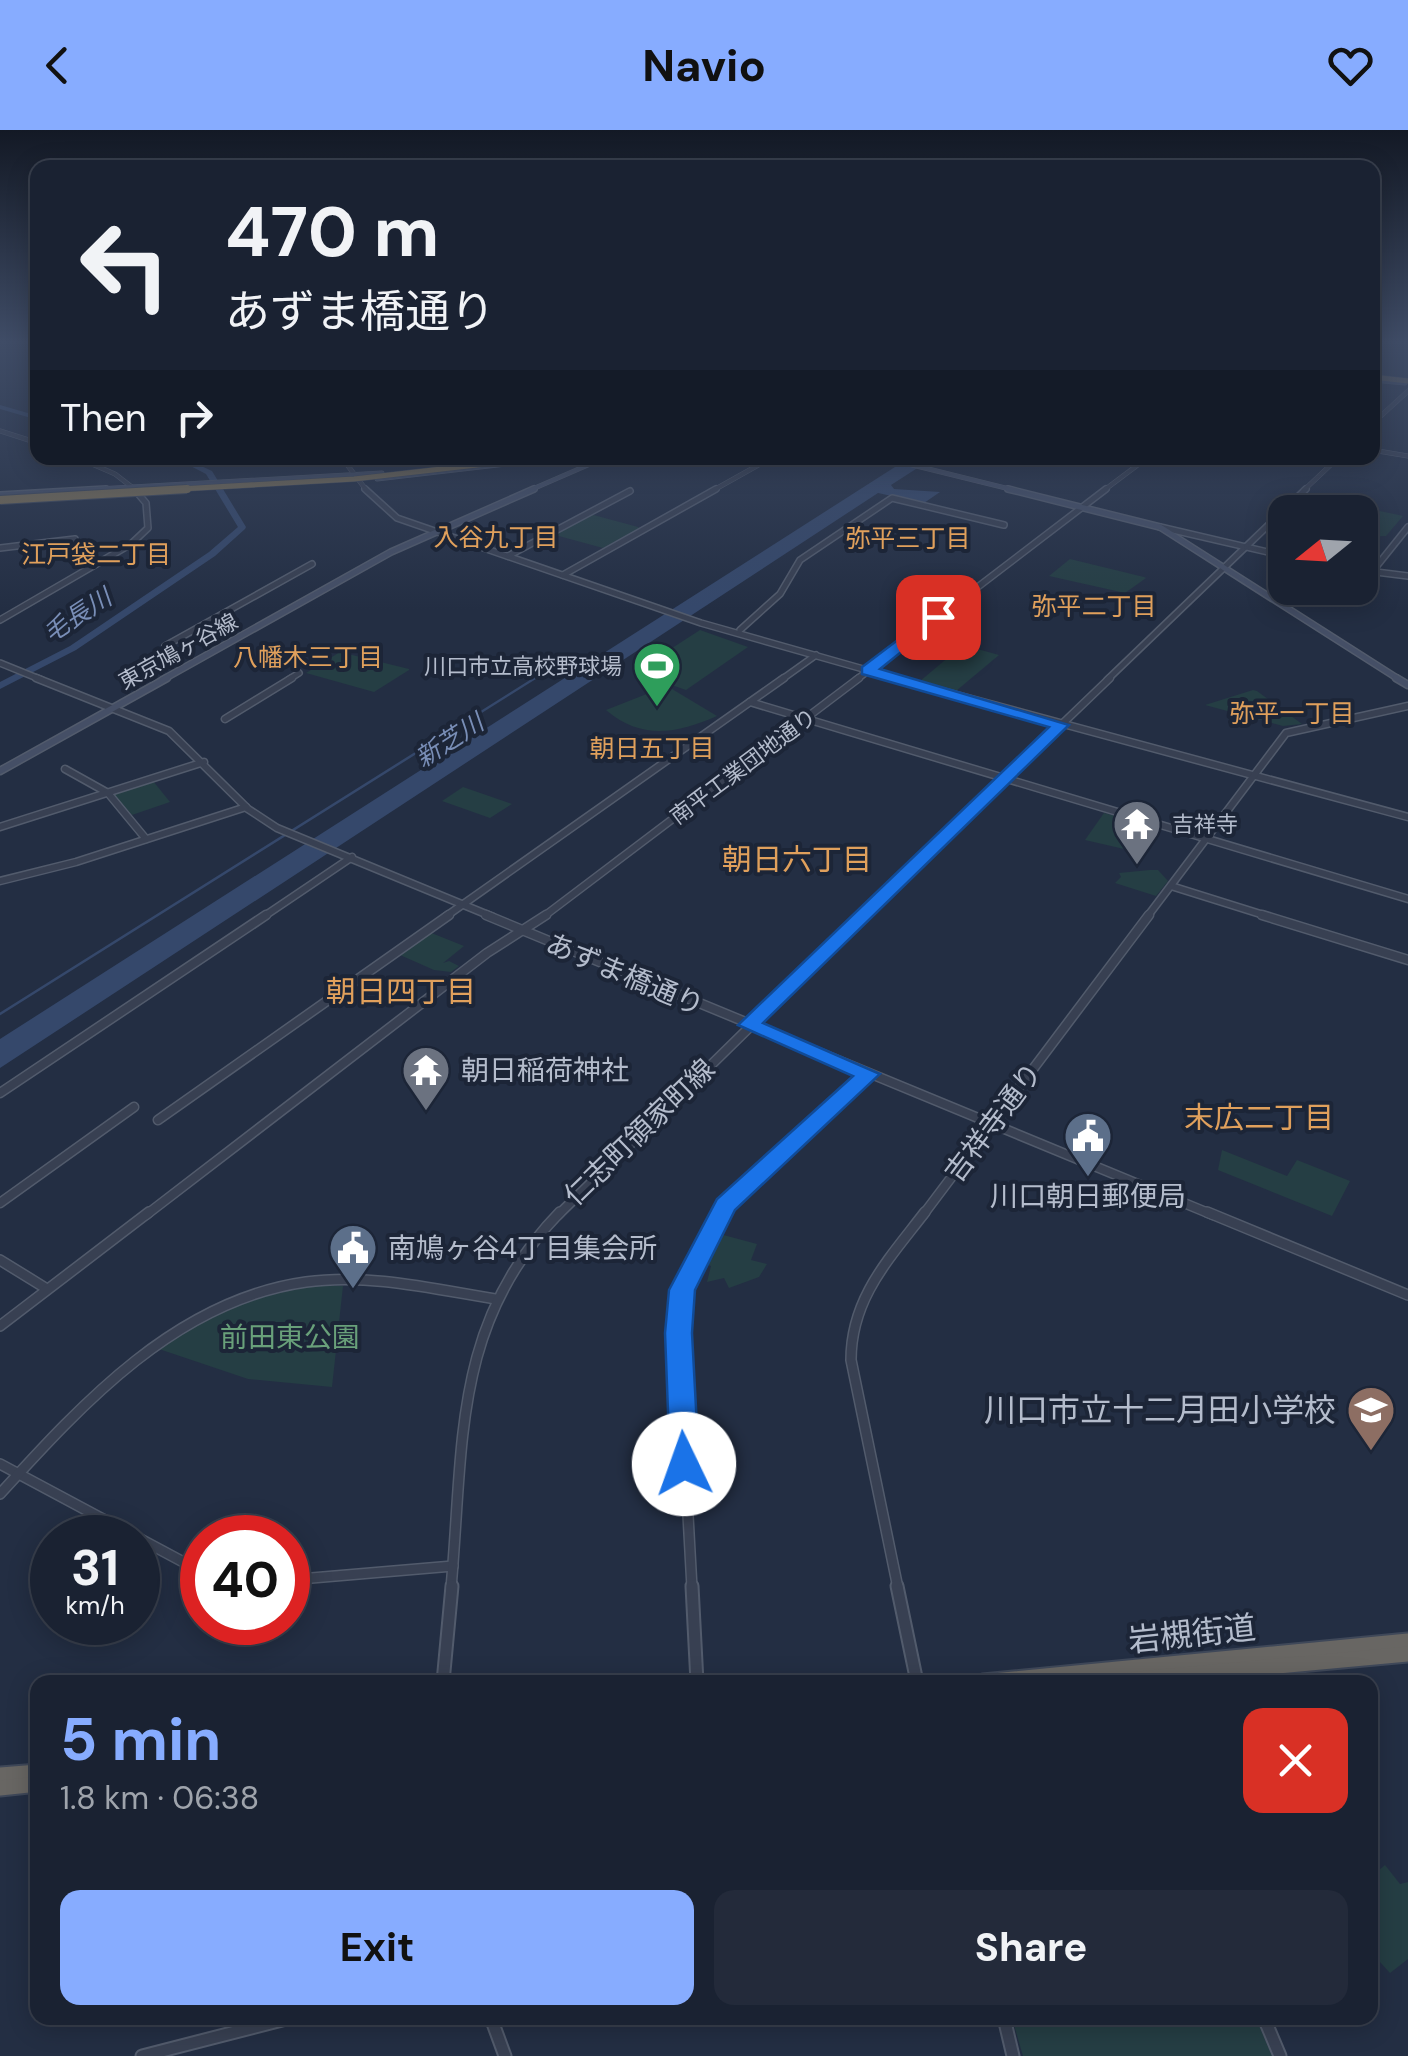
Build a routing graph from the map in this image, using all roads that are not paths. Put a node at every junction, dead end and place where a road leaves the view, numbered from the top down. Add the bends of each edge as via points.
1 (0, 434) edge
2 (30, 435) edge
3 (16, 436) junction
4 (30, 440) edge
5 (1380, 451) edge
6 (1408, 456) edge
7 (96, 465) edge
8 (347, 465) edge
9 (455, 465) edge
10 (461, 465) edge
11 (475, 465) edge
12 (484, 465) edge
13 (588, 465) edge
14 (759, 465) edge
15 (909, 465) edge
16 (1138, 465) edge
17 (1331, 465) edge
18 (357, 478) junction
19 (134, 491) junction
20 (630, 491) dead end
21 (0, 498) edge
22 (1080, 508) junction
23 (1004, 525) dead end
24 (1160, 527) junction
25 (1408, 527) edge
26 (434, 531) junction
27 (1178, 531) junction
28 (1170, 534) junction
29 (76, 539) dead end
30 (1245, 546) junction
31 (0, 548) edge
32 (1268, 552) edge
33 (508, 556) junction
34 (312, 564) dead end
35 (1378, 564) edge
36 (1224, 567) junction
37 (1378, 573) edge
38 (563, 575) junction
39 (1408, 576) edge
40 (0, 620) edge
41 (740, 630) dead end
42 (165, 646) dead end
43 (816, 655) junction
44 (0, 663) edge
45 (868, 670) junction
46 (299, 673) dead end
47 (1408, 686) edge
48 (750, 702) junction
49 (1408, 706) edge
50 (115, 707) junction
51 (225, 718) dead end
52 (804, 719) junction
53 (1060, 725) junction
54 (204, 762) junction
55 (65, 768) dead end
56 (0, 772) edge
57 (1254, 776) junction
58 (1004, 780) junction
59 (108, 793) junction
60 (246, 807) junction
61 (1408, 817) edge
62 (0, 827) edge
63 (146, 839) junction
64 (1206, 840) junction
65 (348, 856) junction
66 (0, 881) edge
67 (1171, 886) junction
68 (1408, 899) edge
69 (458, 905) junction
70 (521, 931) junction
71 (1408, 960) edge
72 (749, 1025) junction
73 (869, 1074) junction
74 (0, 1093) edge
75 (134, 1107) dead end
76 (158, 1120) dead end
77 (991, 1124) junction
78 (0, 1203) edge
79 (0, 1260) edge
80 (47, 1289) junction
81 (1408, 1295) edge
82 (496, 1299) junction
83 (0, 1326) edge
84 (0, 1464) edge
85 (19, 1473) junction
86 (0, 1494) edge
87 (180, 1560) edge
88 (453, 1566) junction
89 (310, 1578) edge
90 (1408, 1641) edge
91 (1408, 1654) edge
92 (444, 1675) edge
93 (697, 1675) edge
94 (916, 1675) edge
95 (1140, 1675) edge
96 (1149, 1675) edge
97 (30, 1773) edge
98 (0, 1775) edge
99 (30, 1785) edge
100 (0, 1788) edge
101 (263, 2025) edge
102 (494, 2025) edge
103 (1006, 2025) edge
104 (1267, 2025) edge
105 (142, 2056) edge
106 (506, 2056) edge
107 (1013, 2056) edge
108 (1280, 2056) edge

1 - 3 street
2 - 3 street
3 - 4 street
5 - 6 street
7 - 19 street via 118,474
8 - 18 street
9 - 21 highway, bridge
10 - 18 main road
11 - 18 main road
12 - 21 highway, bridge via 270,485
13 - 26 main road, 東京鳩ヶ谷線
14 - 38 street
15 - 22 main road
16 - 22 street, 南平工業団地通り
17 - 30 street, 仁志町領家町線
18 - 19 main road
18 - 26 street via 383,510
19 - 21 main road
19 - 40 street via 150,519 141,536
20 - 33 street
22 - 24 main road
22 - 45 street, 南平工業団地通り
23 - 41 street via 892,498 800,560 780,594
24 - 27 street
24 - 28 main road
25 - 35 street
26 - 33 street
26 - 50 main road, 東京鳩ヶ谷線
27 - 28 street
27 - 30 street
28 - 36 main road
29 - 31 street
30 - 32 street
30 - 36 street, 仁志町領家町線
33 - 38 street
34 - 42 street
36 - 47 main road
36 - 53 street, 仁志町領家町線
37 - 39 street
38 - 43 street
43 - 45 street
43 - 48 street
44 - 50 street
45 - 52 street, 南平工業団地通り
45 - 53 street
46 - 51 street
48 - 52 street
48 - 69 street
49 - 57 street, 吉祥寺通り via 1290,730
50 - 54 street via 170,731
50 - 56 main road, 東京鳩ヶ谷線
52 - 58 street
52 - 70 street, 南平工業団地通り
53 - 57 street
53 - 58 street, 仁志町領家町線
54 - 59 street
54 - 60 street
55 - 59 street
57 - 61 street
57 - 64 street, 吉祥寺通り
58 - 64 street
58 - 72 street, 仁志町領家町線
59 - 62 street
59 - 63 street
60 - 63 street
60 - 65 street, あずま橋通り
63 - 66 street
64 - 67 street, 吉祥寺通り
64 - 68 street
65 - 69 street, あずま橋通り
65 - 74 street
67 - 71 street
67 - 77 street, 吉祥寺通り
69 - 70 street, あずま橋通り
69 - 76 street
70 - 72 street, あずま橋通り
70 - 80 street, 南平工業団地通り
72 - 73 street, あずま橋通り
72 - 82 street, 仁志町領家町線 via 550,1219
73 - 77 street, あずま橋通り
73 - 93 street via 726,1205 682,1290 678,1333
75 - 78 street
77 - 81 street, あずま橋通り
77 - 94 street, 吉祥寺通り via 865,1290 851,1333 850,1360
79 - 80 street
80 - 83 street, 南平工業団地通り
82 - 85 street via 334,1280 288,1284 238,1300 145,1352
82 - 88 street, 仁志町領家町線 via 470,1371
84 - 85 street
85 - 86 street
85 - 87 street
88 - 89 street
88 - 92 street, 仁志町領家町線
90 - 95 highway, 岩槻街道
91 - 96 highway, 岩槻街道
97 - 98 highway
99 - 100 highway
101 - 105 street
102 - 106 street
103 - 107 street
104 - 108 street

